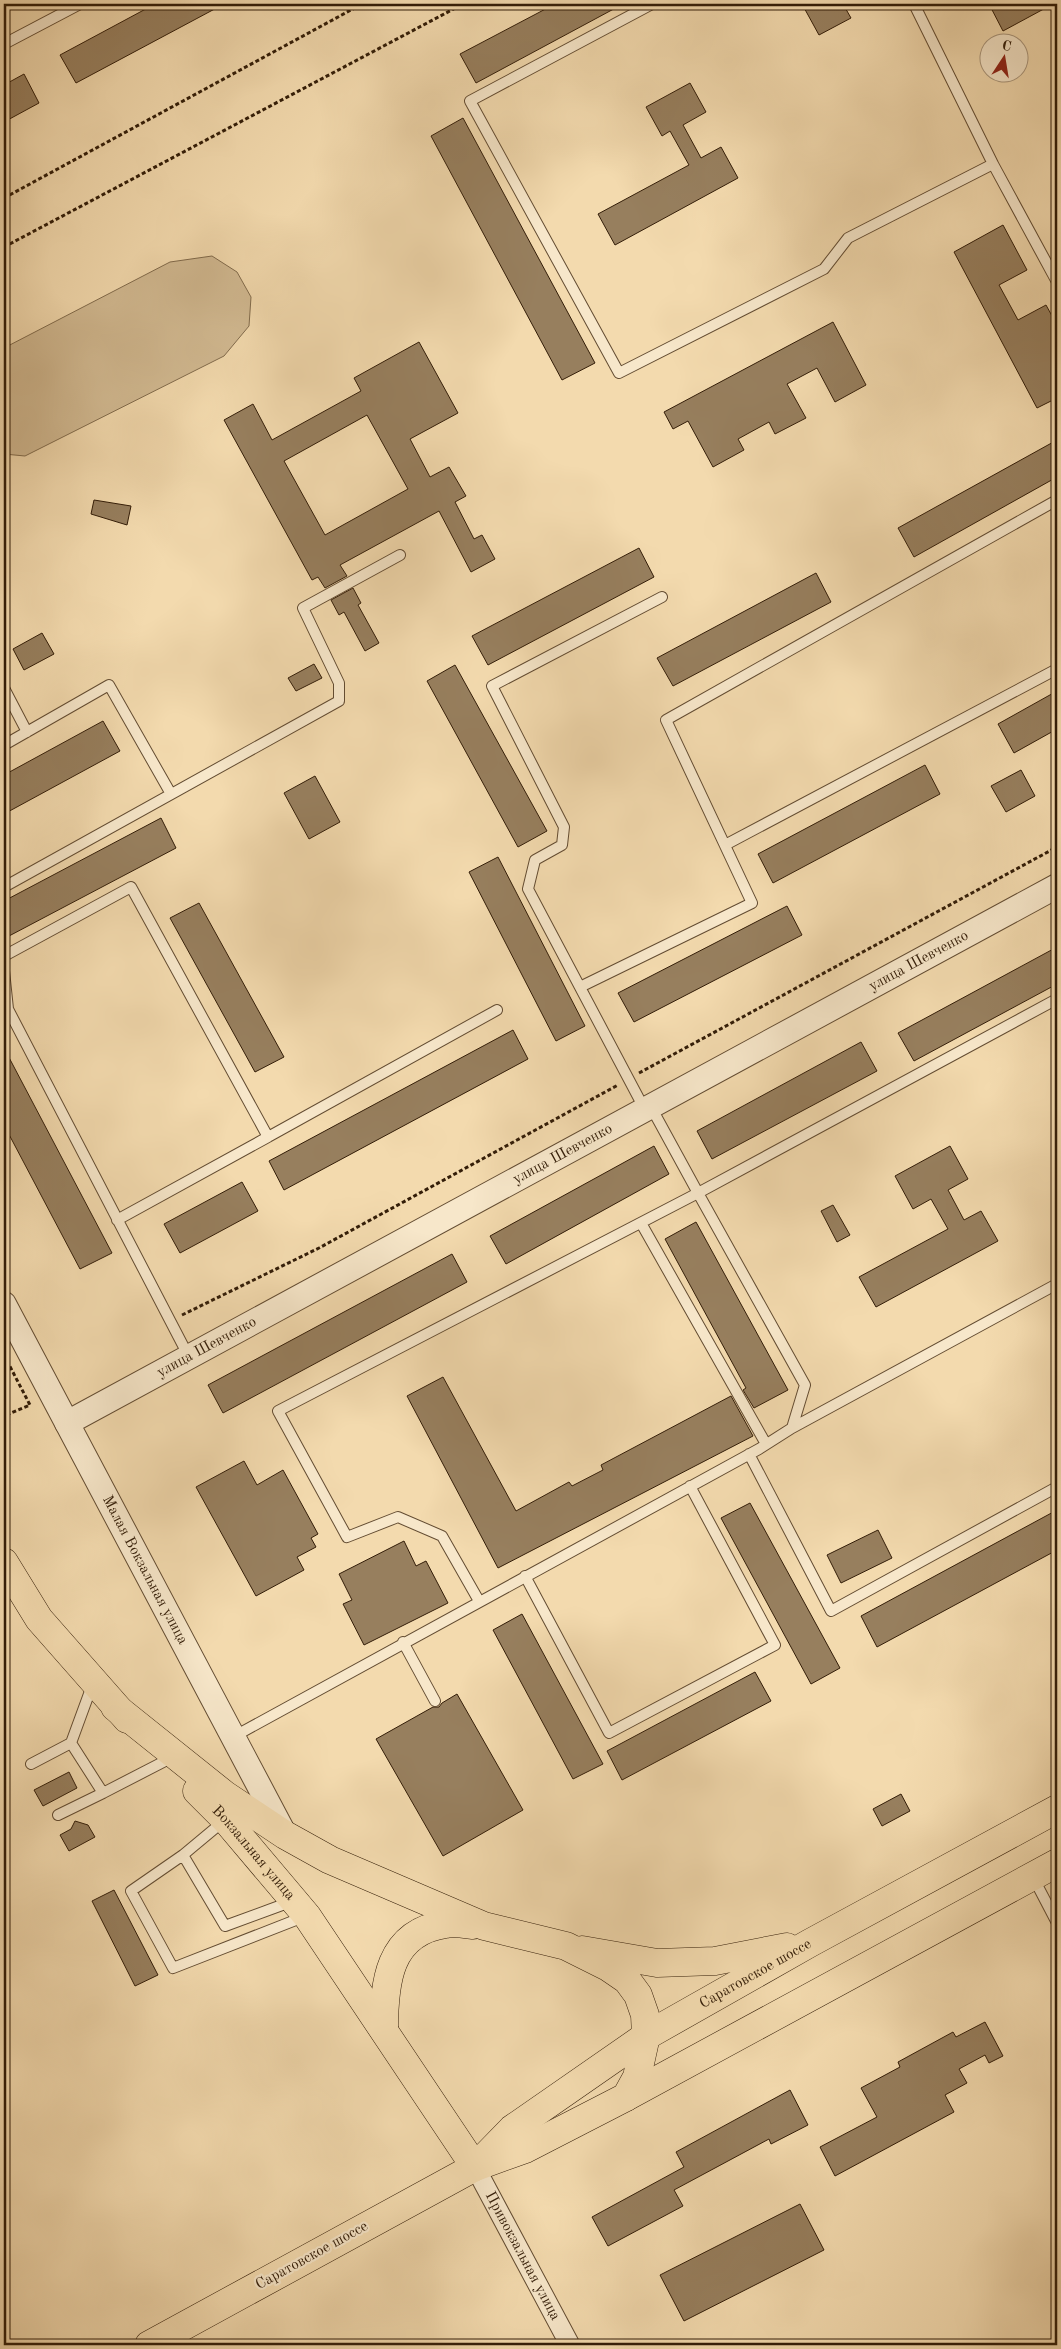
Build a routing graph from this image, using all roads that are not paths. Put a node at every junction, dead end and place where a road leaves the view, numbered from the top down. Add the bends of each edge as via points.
1 (80, 4) edge
2 (652, 4) edge
3 (914, 4) edge
4 (4, 44) edge
5 (993, 164) junction
6 (1057, 282) edge
7 (1057, 500) edge
8 (400, 555) dead end
9 (662, 597) dead end
10 (1057, 669) edge
11 (4, 688) edge
12 (27, 732) junction
13 (4, 745) edge
14 (171, 794) junction
15 (725, 845) junction
16 (4, 886) edge
17 (1057, 886) edge
18 (4, 956) edge
19 (4, 970) edge
20 (580, 987) junction
21 (1057, 999) edge
22 (497, 1010) dead end
23 (648, 1108) junction
24 (268, 1137) junction
25 (698, 1193) junction
26 (117, 1220) junction
27 (641, 1223) junction
28 (1057, 1284) edge
29 (4, 1304) edge
30 (189, 1357) junction
31 (67, 1423) junction
32 (792, 1428) junction
33 (766, 1444) junction
34 (749, 1454) junction
35 (690, 1486) junction
36 (1057, 1487) edge
37 (4, 1562) edge
38 (525, 1576) junction
39 (479, 1600) junction
40 (403, 1642) junction
41 (93, 1682) junction
42 (435, 1701) dead end
43 (114, 1707) junction
44 (233, 1737) junction
45 (71, 1743) junction
46 (166, 1760) junction
47 (31, 1764) dead end
48 (103, 1793) junction
49 (1057, 1809) edge
50 (58, 1815) dead end
51 (226, 1819) junction
52 (285, 1835) junction
53 (183, 1855) junction
54 (1057, 1863) edge
55 (1032, 1876) junction
56 (301, 1908) junction
57 (1057, 1923) edge
58 (484, 1926) junction
59 (810, 1942) junction
60 (566, 1946) junction
61 (384, 2030) junction
62 (646, 2036) junction
63 (626, 2097) junction
64 (475, 2167) junction
65 (149, 2345) edge
66 (570, 2345) edge

1 - 4 lane
2 - 5 lane via 470,101 619,373 824,269 848,238
3 - 5 lane
5 - 6 lane
7 - 15 lane via 666,720
8 - 14 lane via 304,608 339,683 339,701
9 - 20 lane via 492,686 564,827 562,845 535,860 528,889
10 - 15 lane
11 - 12 lane
12 - 13 lane
12 - 14 lane via 109,685
14 - 16 lane
15 - 20 lane via 752,903
17 - 23 street, улица Шевченко
18 - 24 lane via 131,887
19 - 26 lane via 8,1009
20 - 23 lane
21 - 25 lane
22 - 24 lane
23 - 25 lane
23 - 30 street, улица Шевченко
24 - 26 lane
25 - 27 lane
25 - 32 lane via 805,1385
26 - 30 lane
27 - 33 lane
27 - 39 lane via 278,1411 346,1537 398,1517 442,1536
28 - 32 lane
29 - 31 street, Малая Вокзальная улица
30 - 31 street, улица Шевченко
31 - 44 street, Малая Вокзальная улица
32 - 33 lane
33 - 34 lane
34 - 35 lane
34 - 36 lane via 831,1611
35 - 38 lane
35 - 38 lane via 775,1645 609,1734
37 - 41 main road, Вокзальная улица via 39,1619
38 - 39 lane
39 - 40 lane
40 - 42 lane
40 - 44 lane
41 - 43 main road, Вокзальная улица
41 - 45 lane
43 - 46 main road, Вокзальная улица
43 - 52 main road via 225,1795
44 - 52 street, Малая Вокзальная улица
45 - 47 lane
45 - 48 lane
46 - 48 lane
46 - 51 main road, Вокзальная улица
48 - 50 lane
49 - 59 main road, Саратовское шоссе
51 - 53 lane
51 - 56 main road, Вокзальная улица
52 - 58 main road via 330,1860
53 - 56 lane via 225,1926
53 - 56 lane via 130,1891 173,1968
54 - 55 main road, Саратовское шоссе
55 - 57 lane
55 - 63 main road, Саратовское шоссе
56 - 61 main road, Вокзальная улица
58 - 60 main road
58 - 61 main road via 447,1923 421,1931 403,1946 390,1967 384,1993
59 - 60 main road via 715,1961 657,1963
59 - 62 main road, Саратовское шоссе
60 - 62 main road via 627,1980 638,1995 645,2016
61 - 64 main road, Вокзальная улица
62 - 63 main road via 637,2077
62 - 64 main road, Саратовское шоссе via 512,2129
63 - 64 main road, Саратовское шоссе via 525,2149
64 - 65 main road, Саратовское шоссе
64 - 66 street, Привокзальная улица

